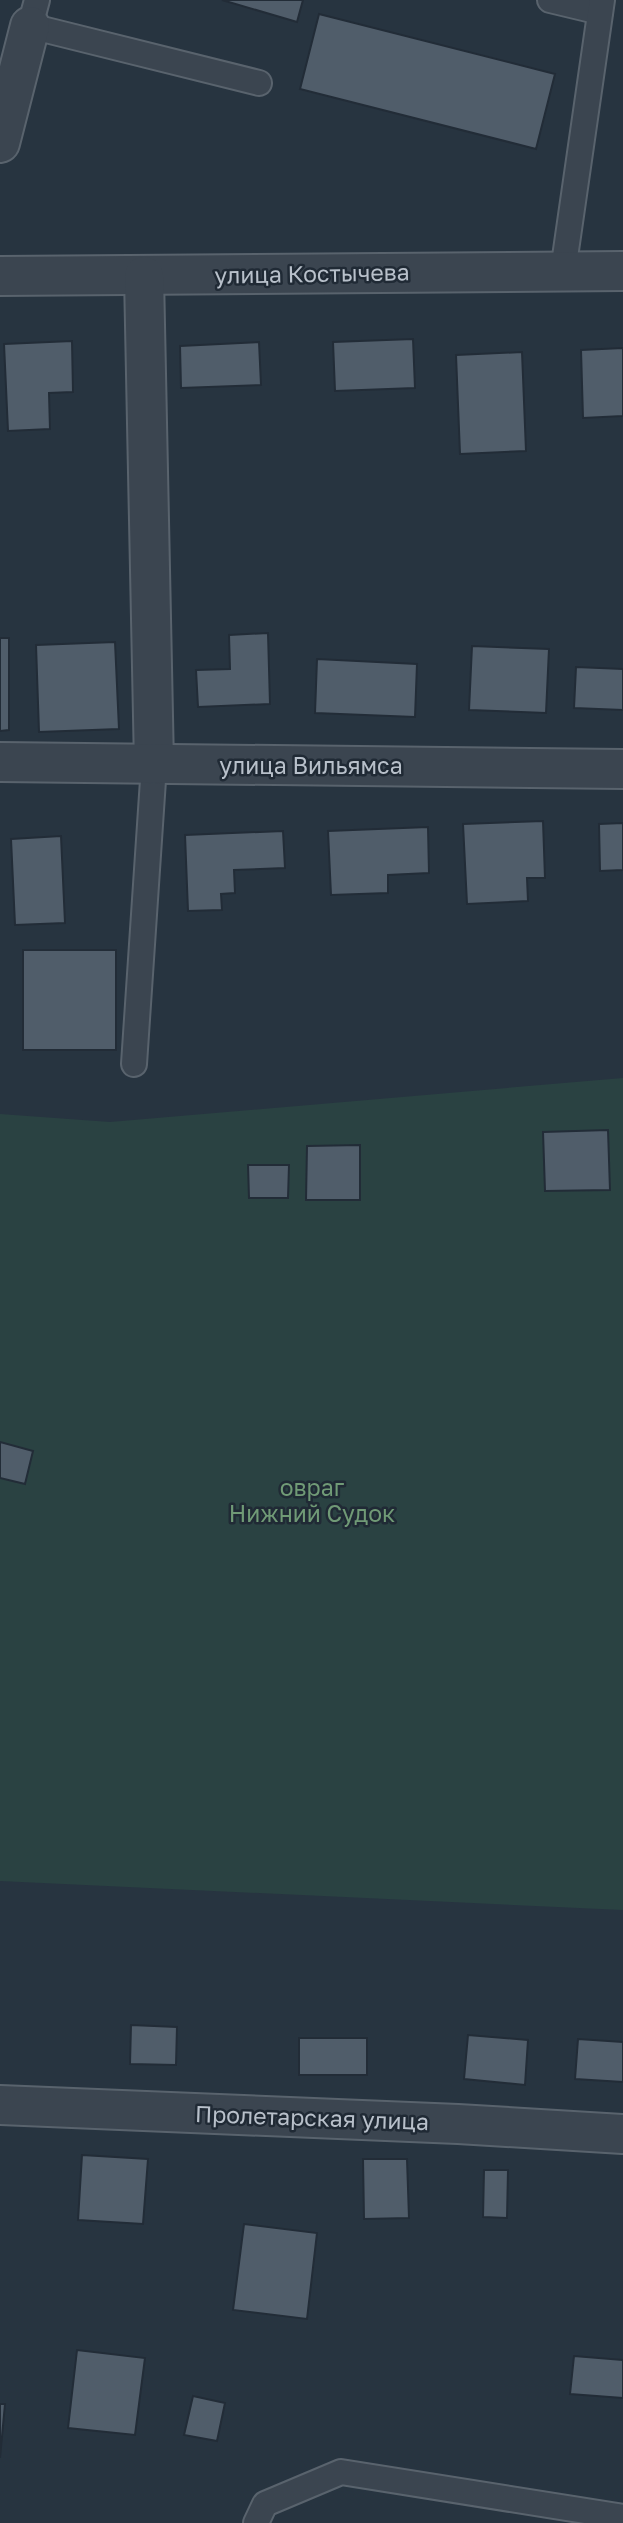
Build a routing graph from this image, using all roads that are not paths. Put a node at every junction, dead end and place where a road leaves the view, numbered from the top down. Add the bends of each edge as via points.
1 (550, 0) edge
2 (601, 6) edge
3 (34, 13) edge
4 (259, 83) dead end
5 (0, 144) edge
6 (563, 271) junction
7 (623, 271) edge
8 (0, 276) edge
9 (145, 276) junction
10 (0, 762) edge
11 (154, 765) junction
12 (623, 769) edge
13 (134, 1064) dead end
14 (0, 2105) edge
15 (623, 2134) edge
16 (623, 2517) edge
17 (256, 2523) edge

1 - 2 lane
2 - 6 lane
3 - 4 lane
3 - 5 street
6 - 7 street, улица Костычева
6 - 9 street, улица Костычева
8 - 9 street, улица Костычева
9 - 11 street
10 - 11 street, улица Вильямса
11 - 12 street, улица Вильямса
11 - 13 lane
14 - 15 street, Пролетарская улица
16 - 17 lane via 341,2472 265,2504

